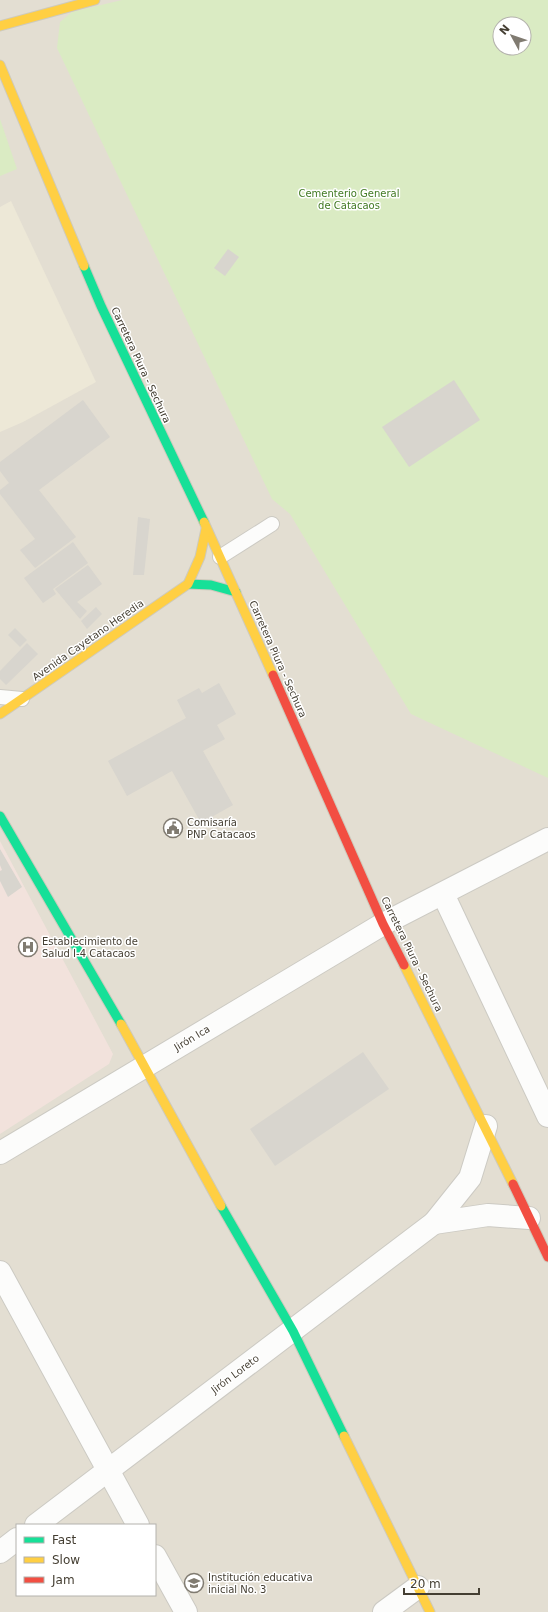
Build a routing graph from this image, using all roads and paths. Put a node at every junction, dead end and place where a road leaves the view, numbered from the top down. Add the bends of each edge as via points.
1 (95, 0) edge
2 (0, 26) edge
3 (0, 65) edge
4 (272, 524) dead end
5 (206, 529) junction
6 (220, 557) junction
7 (188, 584) junction
8 (236, 592) junction
9 (0, 697) edge
10 (22, 699) junction
11 (0, 714) edge
12 (0, 816) edge
13 (548, 839) edge
14 (443, 894) junction
15 (383, 924) junction
16 (145, 1066) junction
17 (548, 1116) edge
18 (486, 1126) junction
19 (0, 1153) edge
20 (529, 1218) junction
21 (434, 1223) junction
22 (548, 1257) edge
23 (0, 1272) edge
24 (292, 1331) junction
25 (108, 1471) junction
26 (37, 1524) edge
27 (137, 1524) edge
28 (16, 1540) edge
29 (0, 1552) edge
30 (156, 1558) edge
31 (418, 1588) junction
32 (186, 1612) edge
33 (384, 1612) edge
34 (430, 1612) edge

1 - 2 main road
3 - 5 main road, Carretera Piura - Sechura via 101,306
4 - 6 lane
5 - 6 main road, Carretera Piura - Sechura
5 - 7 main road, Avenida Cayetano Heredia via 202,554
6 - 8 main road, Carretera Piura - Sechura
7 - 8 main road via 211,585
7 - 10 main road, Avenida Cayetano Heredia
8 - 15 main road, Carretera Piura - Sechura
9 - 10 lane
10 - 11 main road, Avenida Cayetano Heredia
12 - 16 main road
13 - 14 street, Jirón Ica
14 - 15 street, Jirón Ica
14 - 17 street
15 - 16 street, Jirón Ica
15 - 18 main road, Carretera Piura - Sechura
16 - 19 street, Jirón Ica
16 - 24 main road
18 - 20 main road, Carretera Piura - Sechura
18 - 21 street, Jirón Loreto via 470,1178
20 - 21 street, Jirón Loreto via 488,1215
20 - 22 main road, Carretera Piura - Sechura
21 - 24 street, Jirón Loreto
23 - 25 street
24 - 25 street, Jirón Loreto
24 - 31 main road
25 - 26 street, Jirón Loreto
25 - 27 street
28 - 29 street
30 - 32 street
31 - 33 street
31 - 34 main road

